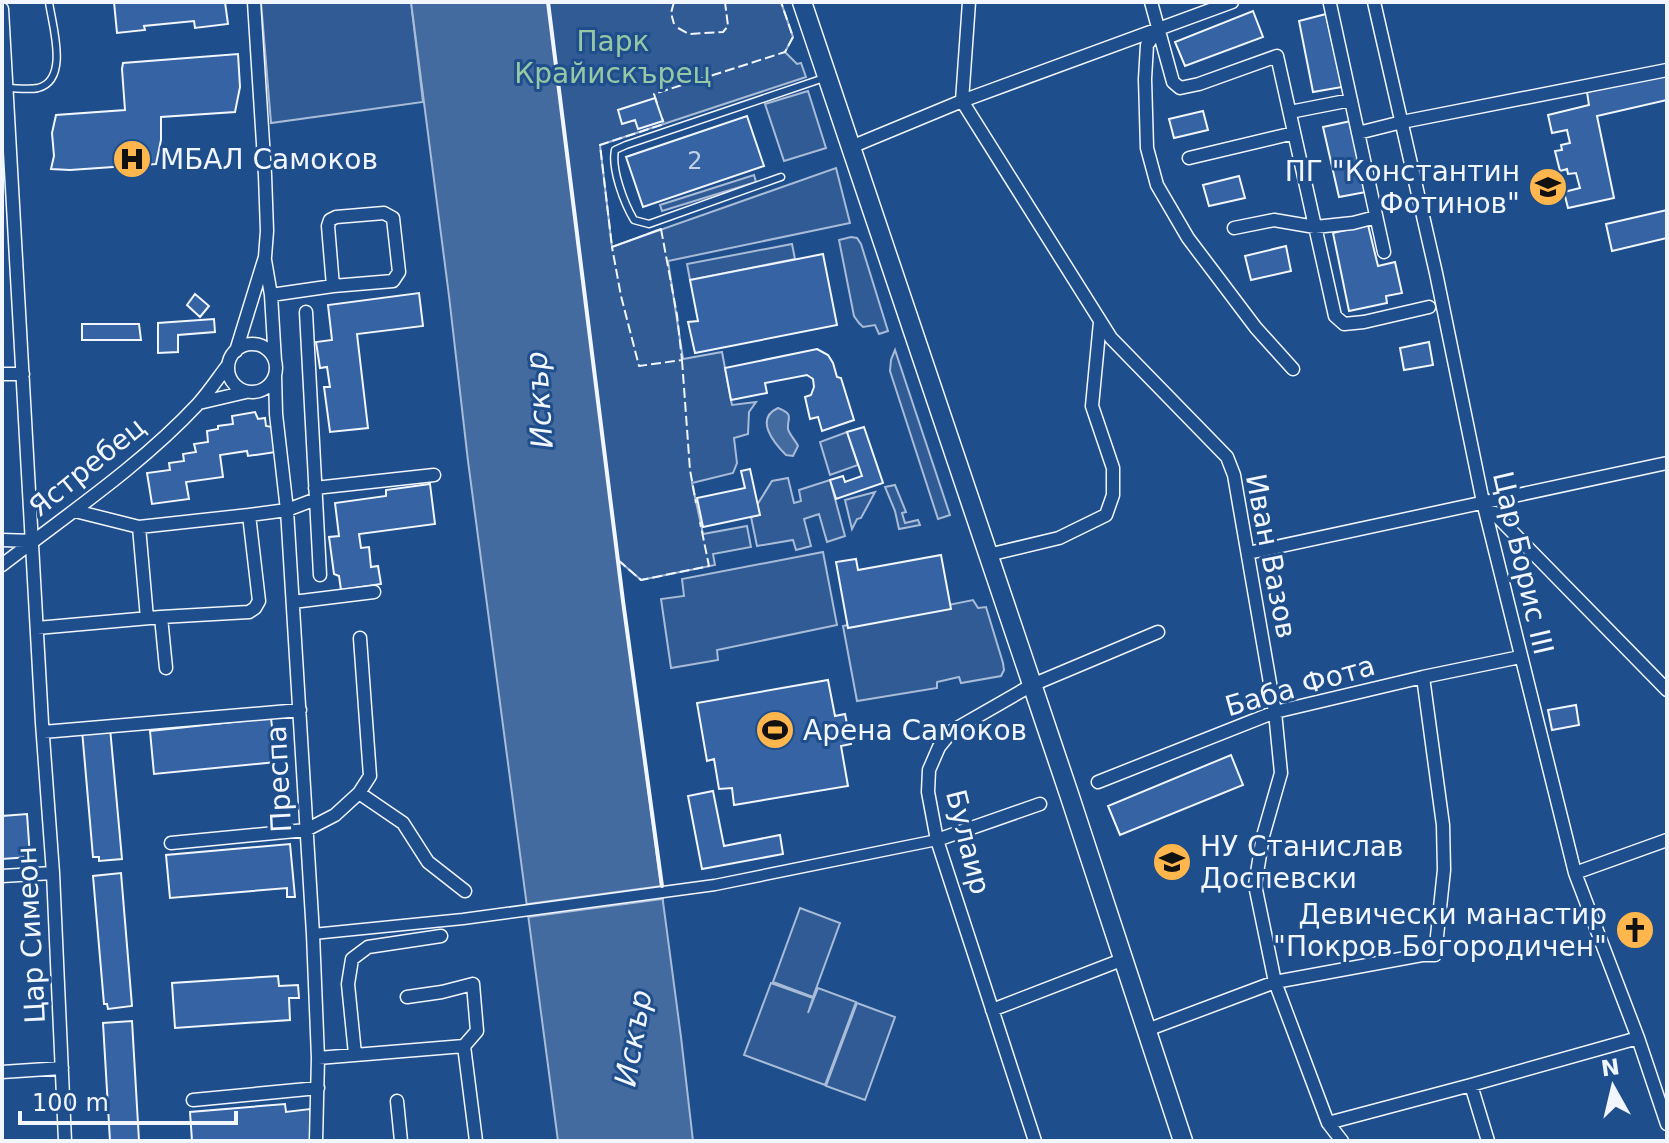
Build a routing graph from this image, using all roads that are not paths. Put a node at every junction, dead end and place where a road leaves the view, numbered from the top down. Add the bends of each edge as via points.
1 (49, 2) edge
2 (254, 2) edge
3 (802, 2) edge
4 (969, 2) edge
5 (1151, 2) edge
6 (1232, 2) edge
7 (1374, 2) edge
8 (1330, 4) edge
9 (2, 9) edge
10 (1159, 28) junction
11 (1667, 70) edge
12 (828, 77) junction
13 (7, 88) junction
14 (1351, 100) junction
15 (962, 101) junction
16 (1290, 112) junction
17 (1402, 122) junction
18 (1294, 133) junction
19 (1358, 133) junction
20 (851, 147) junction
21 (6, 157) edge
22 (1189, 158) dead end
23 (781, 177) dead end
24 (8, 200) edge
25 (1376, 217) junction
26 (1315, 227) junction
27 (1234, 228) dead end
28 (1384, 252) dead end
29 (265, 257) junction
30 (333, 286) junction
31 (271, 295) junction
32 (1429, 307) dead end
33 (306, 312) dead end
34 (1100, 322) junction
35 (236, 351) junction
36 (228, 365) junction
37 (1293, 369) dead end
38 (275, 370) junction
39 (2, 374) edge
40 (23, 374) junction
41 (261, 391) junction
42 (246, 392) junction
43 (199, 403) junction
44 (276, 414) junction
45 (1667, 463) edge
46 (434, 475) dead end
47 (316, 493) junction
48 (1483, 502) junction
49 (287, 510) junction
50 (75, 511) junction
51 (249, 515) junction
52 (139, 527) junction
53 (2, 540) edge
54 (33, 541) junction
55 (1248, 553) junction
56 (988, 555) junction
57 (2, 565) edge
58 (320, 575) dead end
59 (374, 592) dead end
60 (293, 602) junction
61 (154, 618) junction
62 (37, 628) junction
63 (1158, 632) dead end
64 (360, 638) dead end
65 (1520, 657) junction
66 (166, 668) dead end
67 (1423, 677) junction
68 (1032, 685) junction
69 (1667, 690) edge
70 (300, 710) junction
71 (1275, 712) junction
72 (43, 732) junction
73 (1098, 782) dead end
74 (359, 793) junction
75 (1040, 804) dead end
76 (306, 830) junction
77 (937, 840) junction
78 (1667, 840) edge
79 (171, 843) dead end
80 (53, 873) junction
81 (1575, 873) junction
82 (2, 876) edge
83 (465, 891) dead end
84 (313, 934) junction
85 (441, 936) dead end
86 (1124, 959) junction
87 (1275, 982) junction
88 (407, 997) dead end
89 (992, 1010) junction
90 (1147, 1030) junction
91 (1638, 1038) junction
92 (464, 1046) junction
93 (355, 1054) junction
94 (318, 1058) junction
95 (62, 1068) junction
96 (2, 1072) edge
97 (1471, 1085) junction
98 (318, 1088) junction
99 (193, 1100) dead end
100 (397, 1101) dead end
101 (1328, 1123) junction
102 (1667, 1124) edge
103 (65, 1141) edge
104 (316, 1141) edge
105 (401, 1141) edge
106 (476, 1141) edge
107 (1035, 1141) edge
108 (1183, 1141) edge
109 (1342, 1141) edge
110 (1488, 1141) edge

1 - 13 lane via 58,63 53,78 40,88
2 - 29 street, Преспа
3 - 12 main road
4 - 15 street
5 - 10 street
6 - 10 street
7 - 17 street, Цар Борис III
8 - 14 street
9 - 13 street, Цар Симеон
10 - 15 street
10 - 16 street via 1173,82 1180,88 1277,56
10 - 37 street via 1147,45 1145,79 1147,148 1157,185 1188,238
11 - 17 street
12 - 20 main road
12 - 23 lane via 626,145 615,150 613,160 634,220 649,224
13 - 21 street, Цар Симеон
14 - 16 street
14 - 19 street
15 - 20 street
15 - 34 street, Иван Вазов
16 - 18 street
17 - 19 street
17 - 48 street, Цар Борис III
18 - 22 street
18 - 26 street
19 - 25 street
20 - 56 main road
21 - 24 street, Цар Симеон
24 - 40 street, Цар Симеон
25 - 26 street
25 - 28 street
26 - 27 street via 1274,220
26 - 32 street via 1335,316 1344,324
29 - 31 street, Преспа
29 - 35 street, Преспа
30 - 30 street via 397,277 393,218 384,213 330,220
30 - 31 street
31 - 38 street, Преспа
33 - 47 street
34 - 55 street, Иван Вазов via 1227,457
34 - 56 street via 1092,406 1113,468 1106,515 1059,538
35 - 36 street
35 - 38 street via 256,345 269,351
36 - 42 street via 230,379
36 - 43 street, Ястребец
38 - 41 street
38 - 44 street, Преспа
39 - 40 street
40 - 54 street, Цар Симеон
41 - 42 street
41 - 44 street, Преспа
42 - 43 street, Ястребец
43 - 50 street, Ястребец
44 - 49 street, Преспа
45 - 48 street
46 - 47 street
47 - 49 street
47 - 58 street
48 - 55 street
48 - 65 street, Цар Борис III
48 - 69 street
49 - 51 street
49 - 60 street, Преспа
50 - 52 street
50 - 54 street, Ястребец
51 - 52 street
51 - 61 street via 259,601 255,608
52 - 61 street
53 - 54 street
54 - 57 street, Ястребец
54 - 62 street, Цар Симеон
55 - 71 street, Иван Вазов
56 - 68 main road
59 - 60 street
60 - 70 street, Преспа
61 - 62 street
61 - 66 street
62 - 72 street, Цар Симеон
63 - 68 street, Булаир
64 - 74 street via 370,776
65 - 67 street, Баба Фота
65 - 81 street, Цар Борис III
67 - 71 street, Баба Фота
67 - 87 street via 1443,825 1435,955
68 - 77 street, Булаир via 952,731 939,747 928,781
68 - 86 main road
70 - 72 street
70 - 76 street, Преспа
71 - 73 street, Баба Фота
71 - 87 street, Иван Вазов via 1281,773 1255,885
72 - 80 street, Цар Симеон
74 - 76 street via 335,815
74 - 83 street via 403,823 428,862
75 - 77 street
76 - 79 street
76 - 84 street, Преспа
77 - 84 street via 663,893
77 - 89 street, Булаир
78 - 81 street
80 - 82 street
80 - 95 street, Цар Симеон
81 - 91 street, Цар Борис III
84 - 94 street, Преспа
85 - 93 street via 368,947 352,959 348,984
86 - 89 street
86 - 90 main road
87 - 90 street
87 - 101 street, Иван Вазов
88 - 92 street via 473,984 477,1031
89 - 107 street, Булаир
90 - 108 main road
91 - 97 street
91 - 102 street, Цар Борис III
92 - 93 street
92 - 106 street
93 - 94 street
94 - 98 street, Преспа
95 - 96 street
95 - 103 street, Цар Симеон
97 - 101 street
97 - 110 street
98 - 99 street
98 - 104 street, Преспа
100 - 105 street
101 - 109 street, Иван Вазов

